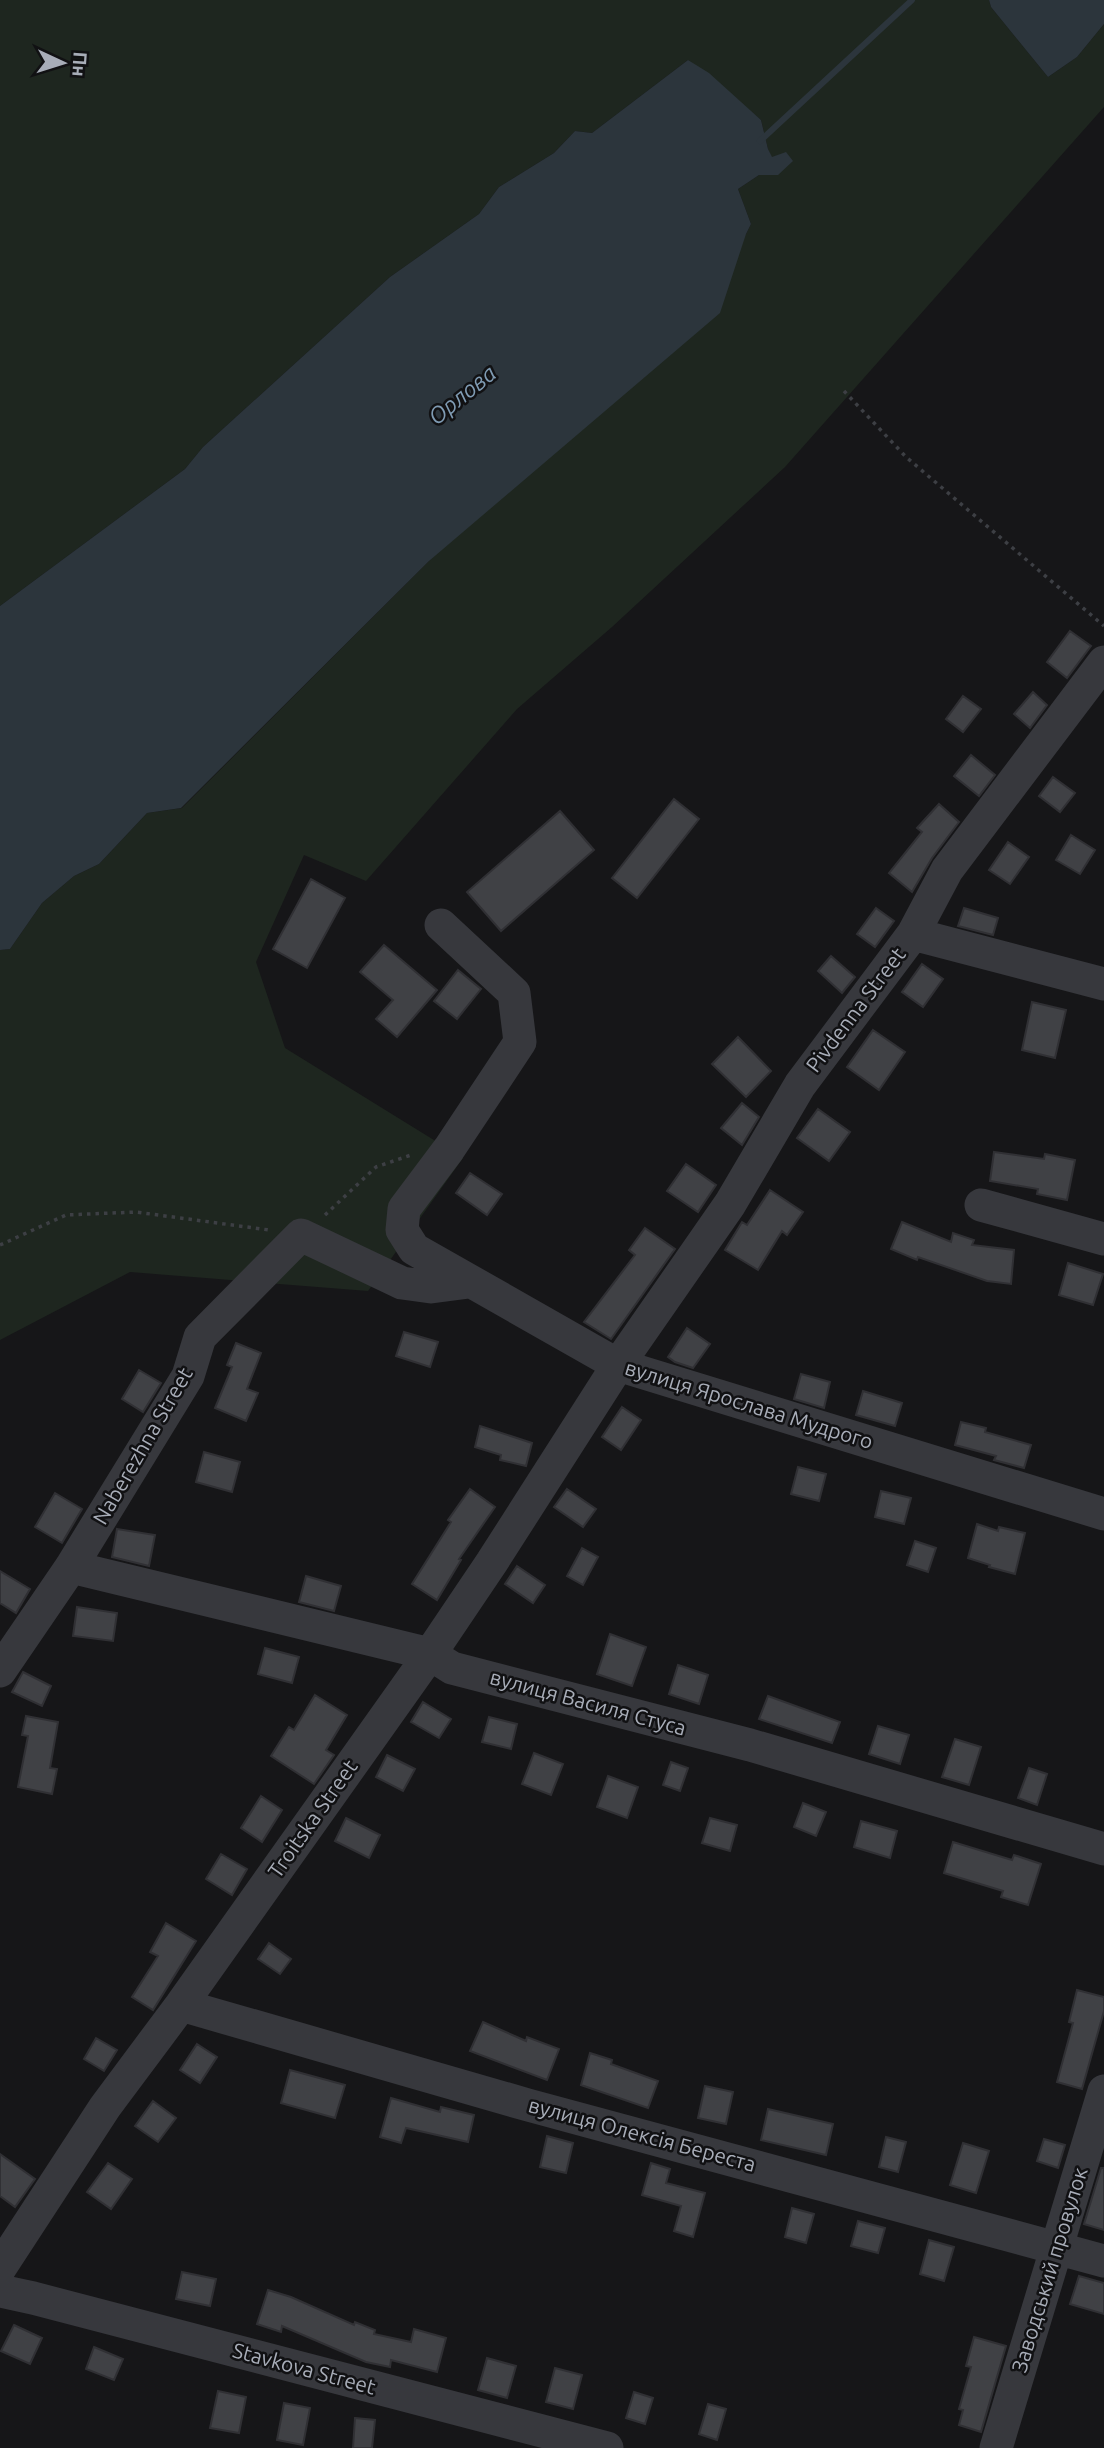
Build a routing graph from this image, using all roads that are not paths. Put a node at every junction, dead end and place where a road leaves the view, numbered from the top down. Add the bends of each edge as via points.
1 (1104, 662) edge
2 (441, 925) dead end
3 (913, 934) junction
4 (1104, 984) edge
5 (981, 1205) dead end
6 (1104, 1238) edge
7 (469, 1282) junction
8 (618, 1365) junction
9 (1104, 1514) edge
10 (71, 1567) junction
11 (430, 1654) junction
12 (0, 1671) edge
13 (1104, 1849) edge
14 (181, 2004) junction
15 (1104, 2091) edge
16 (1057, 2248) junction
17 (1104, 2261) edge
18 (1, 2269) edge
19 (607, 2448) edge
20 (996, 2448) edge

1 - 3 street, Pivdenna Street via 947,870
2 - 7 street, вулиця Ярослава Мудрого via 514,993 520,1042 404,1209 402,1230 414,1249
3 - 4 street
3 - 8 street, Pivdenna Street via 800,1086 730,1204
5 - 6 street
7 - 8 street, вулиця Ярослава Мудрого
7 - 10 street, Naberezhna Street via 430,1287 402,1283 301,1235 200,1337 188,1377
8 - 9 street, вулиця Ярослава Мудрого
8 - 11 street, Troitska Street
10 - 11 street, вулиця Василя Стуса
10 - 12 street, Naberezhna Street
11 - 13 street, вулиця Василя Стуса via 452,1668 750,1745
11 - 14 street, Troitska Street
14 - 16 street, вулиця Олексія Береста via 528,2105
14 - 18 street, Troitska Street via 105,2107
15 - 16 street, Заводський провулок
16 - 17 street, вулиця Олексія Береста
16 - 20 street, Заводський провулок
18 - 19 street, Stavkova Street via 33,2298

